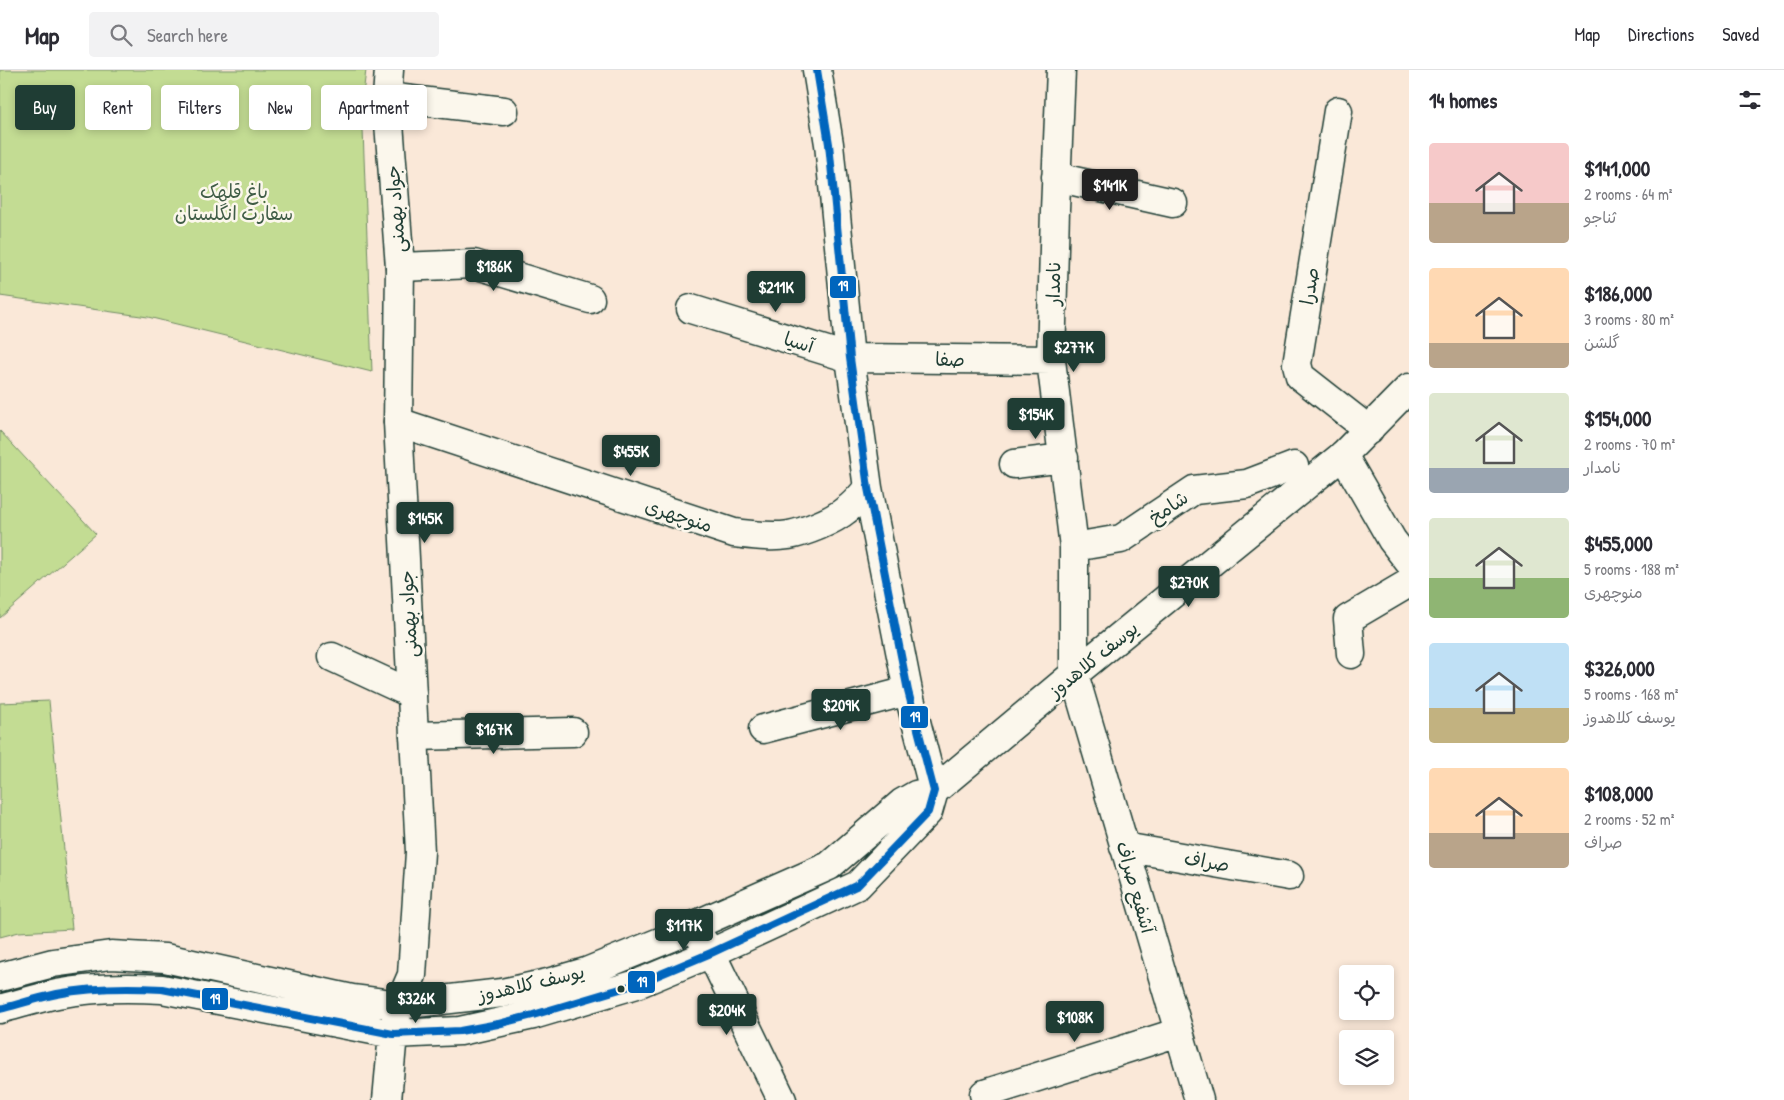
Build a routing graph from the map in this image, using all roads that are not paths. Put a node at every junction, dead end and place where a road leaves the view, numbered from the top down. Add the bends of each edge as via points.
1 (388, 70) edge
2 (817, 70) edge
3 (1062, 70) edge
4 (387, 85) edge
5 (427, 102) edge
6 (504, 111) dead end
7 (1338, 111) dead end
8 (390, 130) edge
9 (1056, 177) junction
10 (1173, 203) dead end
11 (400, 268) junction
12 (590, 299) dead end
13 (690, 309) dead end
14 (850, 358) junction
15 (1051, 360) junction
16 (1409, 388) edge
17 (398, 422) junction
18 (1368, 430) junction
19 (1343, 455) junction
20 (1064, 458) junction
21 (1014, 464) dead end
22 (1294, 466) dead end
23 (868, 488) junction
24 (1074, 547) junction
25 (1409, 562) edge
26 (1409, 583) edge
27 (1351, 654) dead end
28 (332, 657) dead end
29 (1074, 674) junction
30 (908, 691) junction
31 (412, 694) junction
32 (762, 729) dead end
33 (573, 732) dead end
34 (414, 736) junction
35 (934, 791) junction
36 (1124, 847) junction
37 (1289, 876) dead end
38 (694, 926) junction
39 (711, 953) junction
40 (0, 977) edge
41 (399, 1005) junction
42 (0, 1009) edge
43 (1179, 1032) junction
44 (392, 1034) junction
45 (984, 1094) dead end
46 (387, 1100) edge
47 (782, 1100) edge
48 (1199, 1100) edge

1 - 4 street, جواد بهمنی
2 - 14 street via 829,144
3 - 9 street, نامدار
5 - 6 street
7 - 18 street, صدرا via 1297,364 1300,376
8 - 11 street, جواد بهمنی
9 - 10 street
9 - 15 street, نامدار
11 - 12 street via 474,264
11 - 17 street, جواد بهمنی
13 - 14 street, آسیا
14 - 15 street, صفا
14 - 23 street
15 - 20 street, نامدار
16 - 18 street, یوسف کلاهدوز
17 - 23 street, منوچهری via 743,534 789,535 816,526 845,512
17 - 31 street, جواد بهمنی
18 - 19 street, یوسف کلاهدوز
19 - 25 street via 1392,540
19 - 29 street, یوسف کلاهدوز
20 - 21 street
20 - 24 street, نامدار
22 - 24 street, شامخ via 1247,484 1194,490 1121,539
23 - 30 street
24 - 29 street, نامدار
26 - 27 street via 1348,619
28 - 31 street
29 - 35 street, یوسف کلاهدوز
29 - 36 street, آشفیع صراف
30 - 32 street
30 - 35 street
31 - 34 street, جواد بهمنی
33 - 34 street
34 - 41 street, جواد بهمنی via 420,852 412,975
35 - 38 street, یوسف کلاهدوز via 916,795 902,804 829,866
35 - 39 street, یوسف کلاهدوز via 928,812 858,885
36 - 37 street, صراف
36 - 43 street, آشفیع صراف
38 - 39 street
38 - 41 street, یوسف کلاهدوز via 586,972 548,983 502,993
39 - 44 street, یوسف کلاهدوز via 637,984 533,1015 460,1030
39 - 47 street
40 - 41 street, یوسف کلاهدوز via 53,963 111,955 165,958
41 - 44 street, جواد بهمنی
42 - 44 street, یوسف کلاهدوز via 56,994 132,987 162,989
43 - 45 street
43 - 48 street, آشفیع صراف
44 - 46 street, جواد بهمنی

